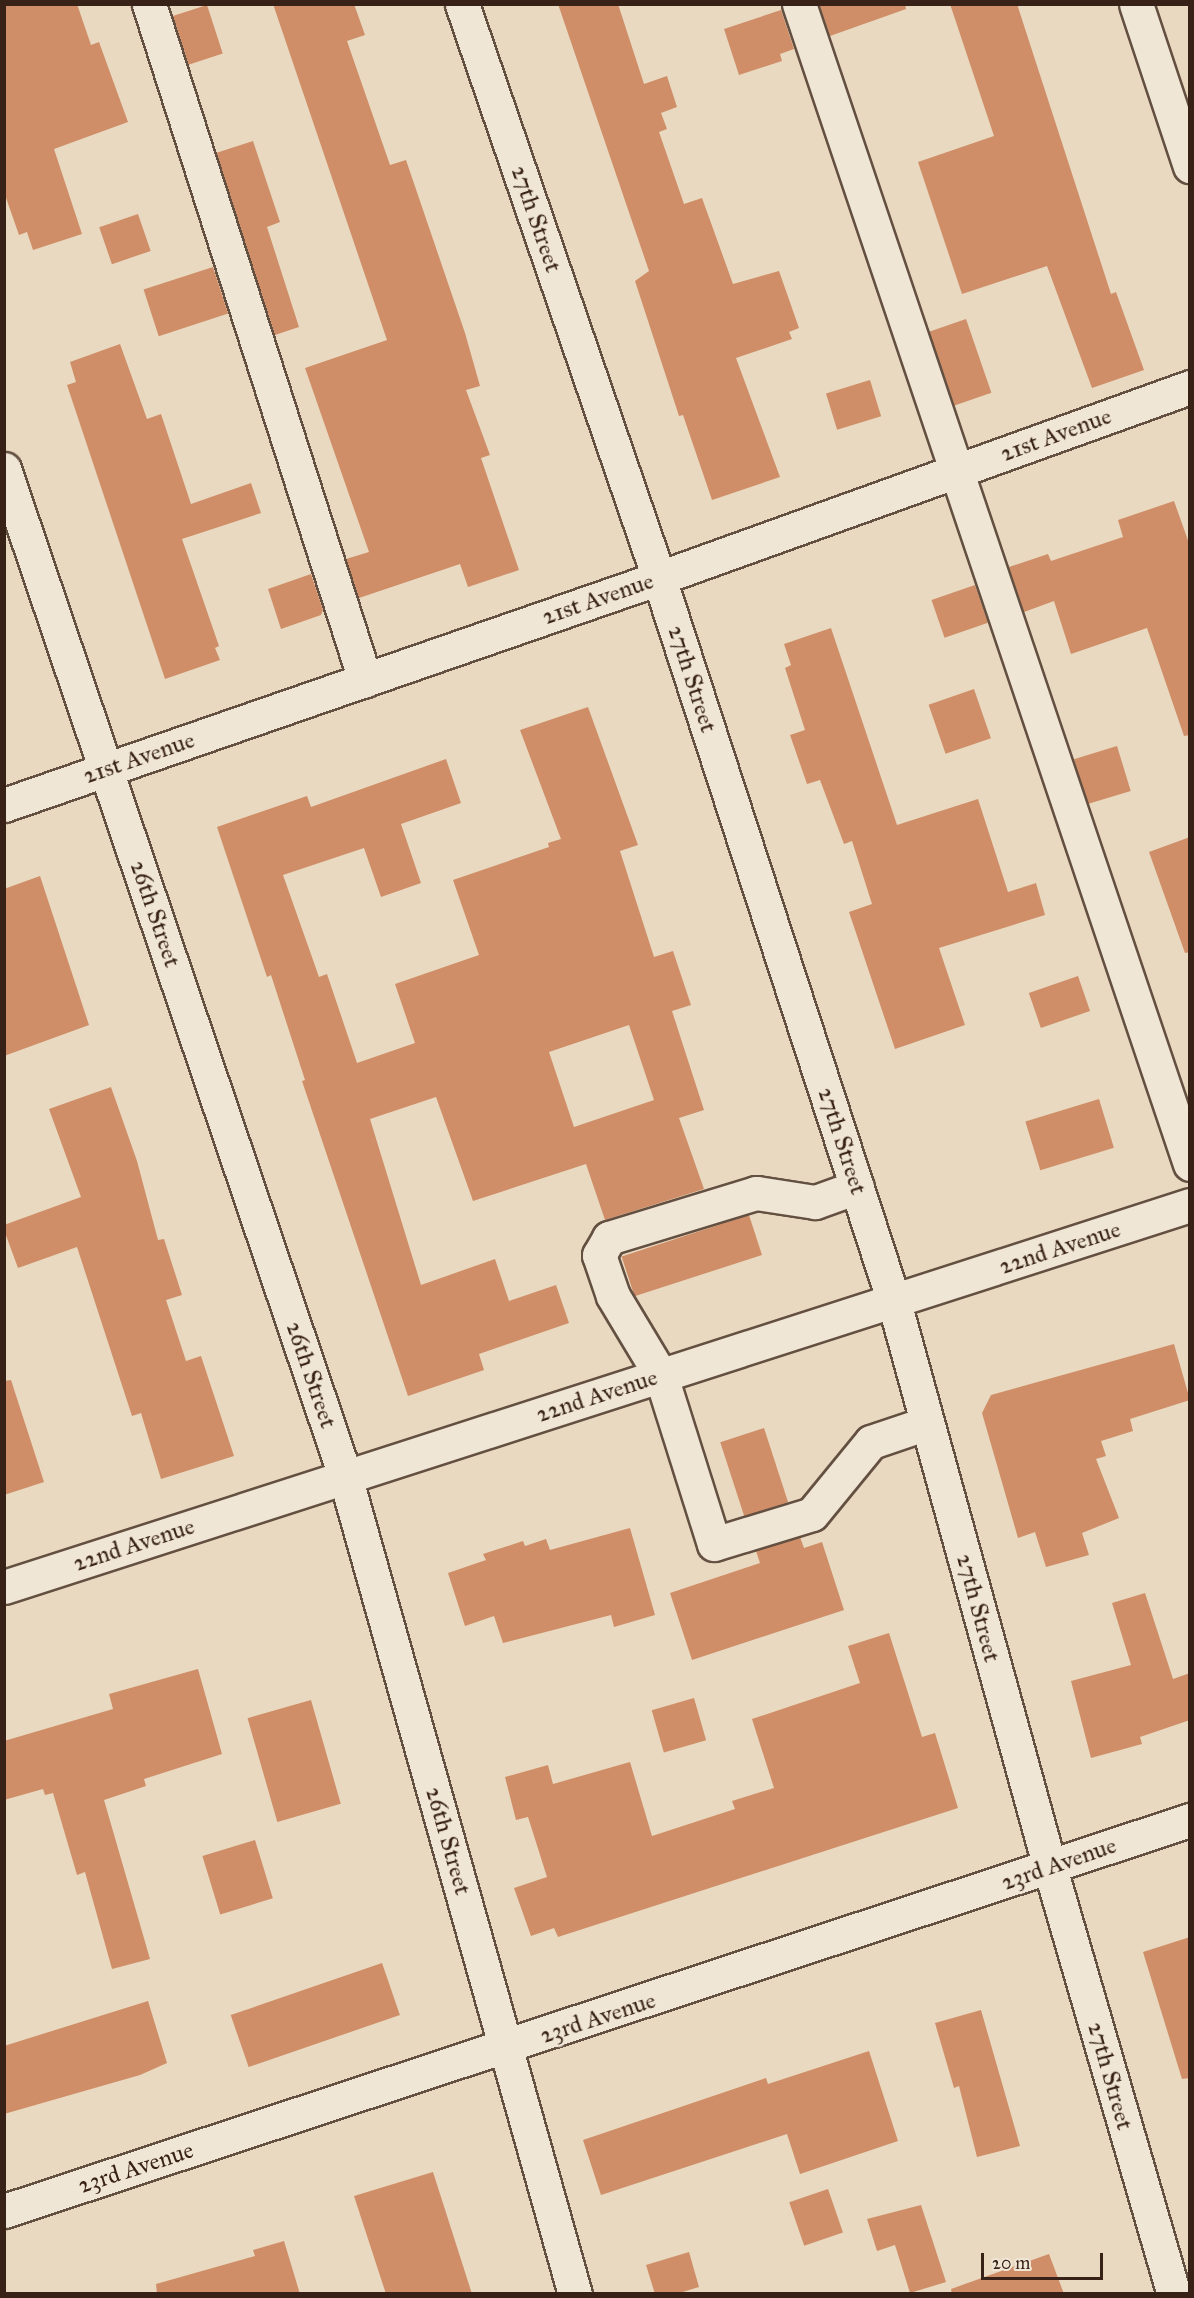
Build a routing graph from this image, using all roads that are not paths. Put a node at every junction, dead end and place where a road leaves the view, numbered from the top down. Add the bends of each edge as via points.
1 (149, 4) edge
2 (462, 4) edge
3 (799, 4) edge
4 (1136, 4) edge
5 (1190, 166) edge
6 (1190, 387) edge
7 (4, 469) edge
8 (957, 471) junction
9 (659, 578) junction
10 (365, 680) junction
11 (106, 769) junction
12 (4, 805) edge
13 (1190, 1164) edge
14 (857, 1187) junction
15 (1190, 1205) edge
16 (894, 1302) junction
17 (661, 1376) junction
18 (927, 1423) junction
19 (345, 1476) junction
20 (4, 1587) edge
21 (1190, 1820) edge
22 (1050, 1868) junction
23 (507, 2048) junction
24 (4, 2211) edge
25 (575, 2294) edge
26 (1174, 2294) edge

1 - 10 street
2 - 9 street, 27th Street
3 - 8 street
4 - 5 street
6 - 8 street, 21st Avenue
7 - 11 street, 26th Street
8 - 9 street, 21st Avenue
8 - 13 street
9 - 10 street, 21st Avenue
9 - 14 street, 27th Street
10 - 11 street, 21st Avenue
11 - 12 street, 21st Avenue
11 - 19 street, 26th Street
14 - 16 street, 27th Street
14 - 17 street via 815,1203 756,1193 609,1238 600,1255 613,1296
15 - 16 street, 22nd Avenue
16 - 17 street, 22nd Avenue
16 - 18 street, 27th Street
17 - 18 street via 711,1538 720,1545 812,1514 871,1442
17 - 19 street, 22nd Avenue
18 - 22 street, 27th Street
19 - 20 street, 22nd Avenue
19 - 23 street, 26th Street
21 - 22 street, 23rd Avenue
22 - 23 street, 23rd Avenue
22 - 26 street, 27th Street
23 - 24 street, 23rd Avenue
23 - 25 street, 26th Street

